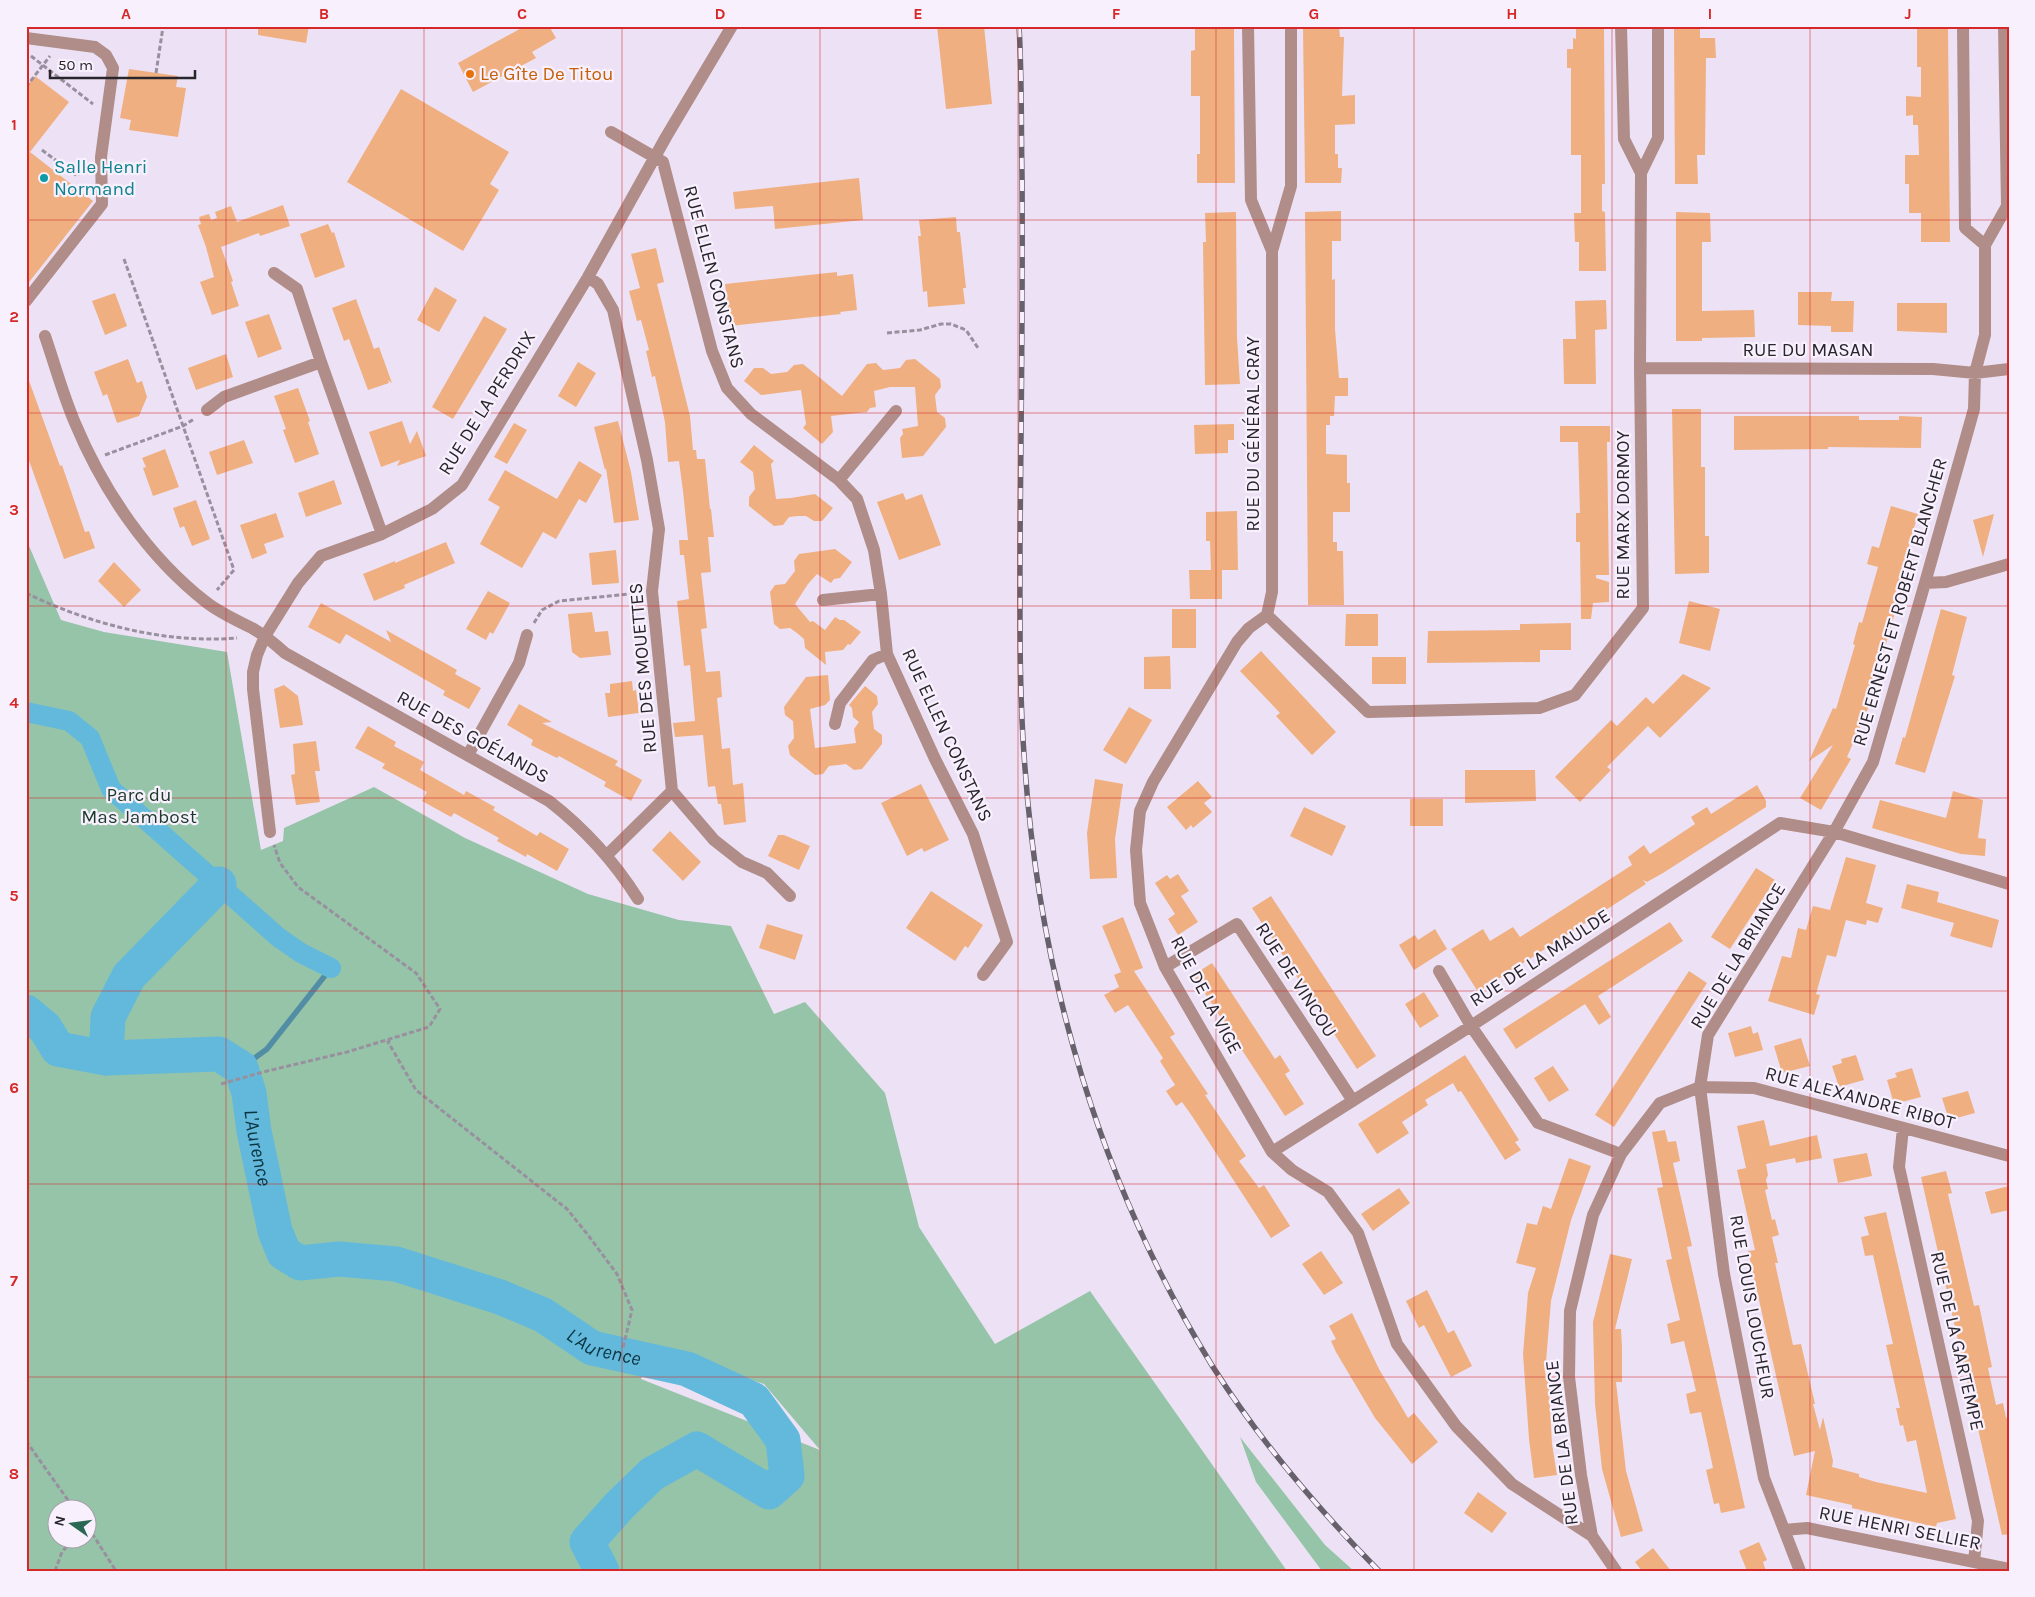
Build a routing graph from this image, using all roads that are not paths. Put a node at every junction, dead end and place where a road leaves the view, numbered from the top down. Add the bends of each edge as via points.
1 (732, 26) edge
2 (1248, 26) edge
3 (1291, 26) edge
4 (1621, 26) edge
5 (1658, 26) edge
6 (1963, 26) edge
7 (2004, 26) edge
8 (26, 38) edge
9 (612, 132) dead end
10 (656, 156) junction
11 (1641, 172) junction
12 (1985, 245) junction
13 (1272, 251) junction
14 (274, 273) dead end
15 (588, 277) junction
16 (26, 301) edge
17 (45, 336) dead end
18 (321, 362) junction
19 (1640, 368) junction
20 (2009, 369) edge
21 (1975, 372) junction
22 (207, 410) road end
23 (896, 410) dead end
24 (839, 480) junction
25 (382, 534) junction
26 (2009, 564) edge
27 (1925, 583) junction
28 (881, 594) junction
29 (823, 600) dead end
30 (1267, 615) junction
31 (527, 634) road end
32 (265, 636) junction
33 (887, 654) junction
34 (835, 724) dead end
35 (468, 755) junction
36 (672, 791) junction
37 (270, 832) road end
38 (1834, 832) junction
39 (607, 856) junction
40 (2009, 884) edge
41 (790, 896) dead end
42 (638, 899) dead end
43 (1165, 967) junction
44 (1439, 971) dead end
45 (983, 975) dead end
46 (1471, 1026) junction
47 (1700, 1087) junction
48 (1354, 1101) junction
49 (1904, 1128) junction
50 (1272, 1152) junction
51 (1621, 1154) junction
52 (2009, 1156) edge
53 (1784, 1530) junction
54 (1592, 1536) junction
55 (1974, 1562) junction
56 (2009, 1568) edge
57 (1616, 1571) edge
58 (1800, 1571) edge

1 - 10 street, RUE DE LA PERDRIX
2 - 13 street, RUE DU GÉNÉRAL CRAY via 1250,200
3 - 13 street, RUE DU GÉNÉRAL CRAY via 1291,186
4 - 11 street, RUE MARX DORMOY via 1624,140
5 - 11 street, RUE MARX DORMOY via 1658,138
6 - 12 street via 1965,228
7 - 12 street via 2007,206
8 - 16 street via 94,47 106,55 113,68 101,157 102,204
9 - 10 street
10 - 15 street, RUE DE LA PERDRIX
10 - 24 street, RUE ELLEN CONSTANS via 663,162 712,351 727,388 751,414
11 - 19 street, RUE MARX DORMOY
12 - 21 street, RUE ERNEST ET ROBERT BLANCHER via 1984,335
13 - 30 street, RUE DU GÉNÉRAL CRAY via 1272,592
14 - 18 street via 297,289
15 - 25 street, RUE DE LA PERDRIX via 462,485 432,509
15 - 36 street, RUE DES MOUETTES via 598,284 613,310 647,460 658,529 652,591
17 - 32 street, RUE DES GOÉLANDS via 75,423 113,499 179,578 206,602
18 - 22 street via 224,397
18 - 25 street
19 - 21 street, RUE DU MASAN
19 - 30 street, RUE MARX DORMOY via 1643,608 1575,695 1539,708 1368,712
20 - 21 street, RUE DU MASAN
21 - 27 street, RUE ERNEST ET ROBERT BLANCHER via 1974,409
23 - 24 street
24 - 28 street, RUE ELLEN CONSTANS via 857,499 874,550
25 - 32 street, RUE DE LA PERDRIX via 321,556 298,583
26 - 27 street via 1946,582
27 - 38 street, RUE ERNEST ET ROBERT BLANCHER via 1873,762
28 - 29 street
28 - 33 street, RUE ELLEN CONSTANS
30 - 43 street, RUE DE LA VIGE via 1237,642 1153,782 1140,811 1136,850 1140,903
31 - 35 street via 519,663
32 - 35 street, RUE DES GOÉLANDS via 285,653
32 - 37 street, RUE DE LA PERDRIX via 253,672 253,689
33 - 34 street via 873,660 840,703
33 - 45 street, RUE ELLEN CONSTANS via 973,834 1007,942
35 - 39 street, RUE DES GOÉLANDS via 549,801 574,820
36 - 39 street
36 - 41 street via 714,840 742,862 767,873
38 - 40 street, RUE DE LA MAULDE
38 - 46 street, RUE DE LA MAULDE via 1780,823
38 - 47 street, RUE DE LA BRIANCE via 1708,1035
39 - 42 street, RUE DES GOÉLANDS
43 - 48 street, RUE DE VINCOU via 1236,924
43 - 50 street, RUE DE LA VIGE
44 - 46 street
46 - 48 street, RUE DE LA MAULDE
46 - 51 street via 1538,1123
47 - 49 street, RUE ALEXANDRE RIBOT via 1754,1088
47 - 51 street, RUE DE LA BRIANCE via 1660,1103
47 - 53 street, RUE LOUIS LOUCHEUR via 1724,1274 1764,1478
48 - 50 street, RUE DE LA MAULDE
49 - 52 street, RUE ALEXANDRE RIBOT
49 - 55 street, RUE DE LA GARTEMPE via 1899,1167 1978,1521
50 - 54 street, RUE DE LA VIGE via 1292,1170 1328,1192 1358,1233 1397,1344 1456,1426 1512,1484
51 - 54 street, RUE DE LA BRIANCE via 1593,1215 1570,1311 1569,1377
53 - 55 street, RUE HENRI SELLIER via 1807,1528
53 - 58 street, RUE LOUIS LOUCHEUR
54 - 57 street
55 - 56 street, RUE HENRI SELLIER

